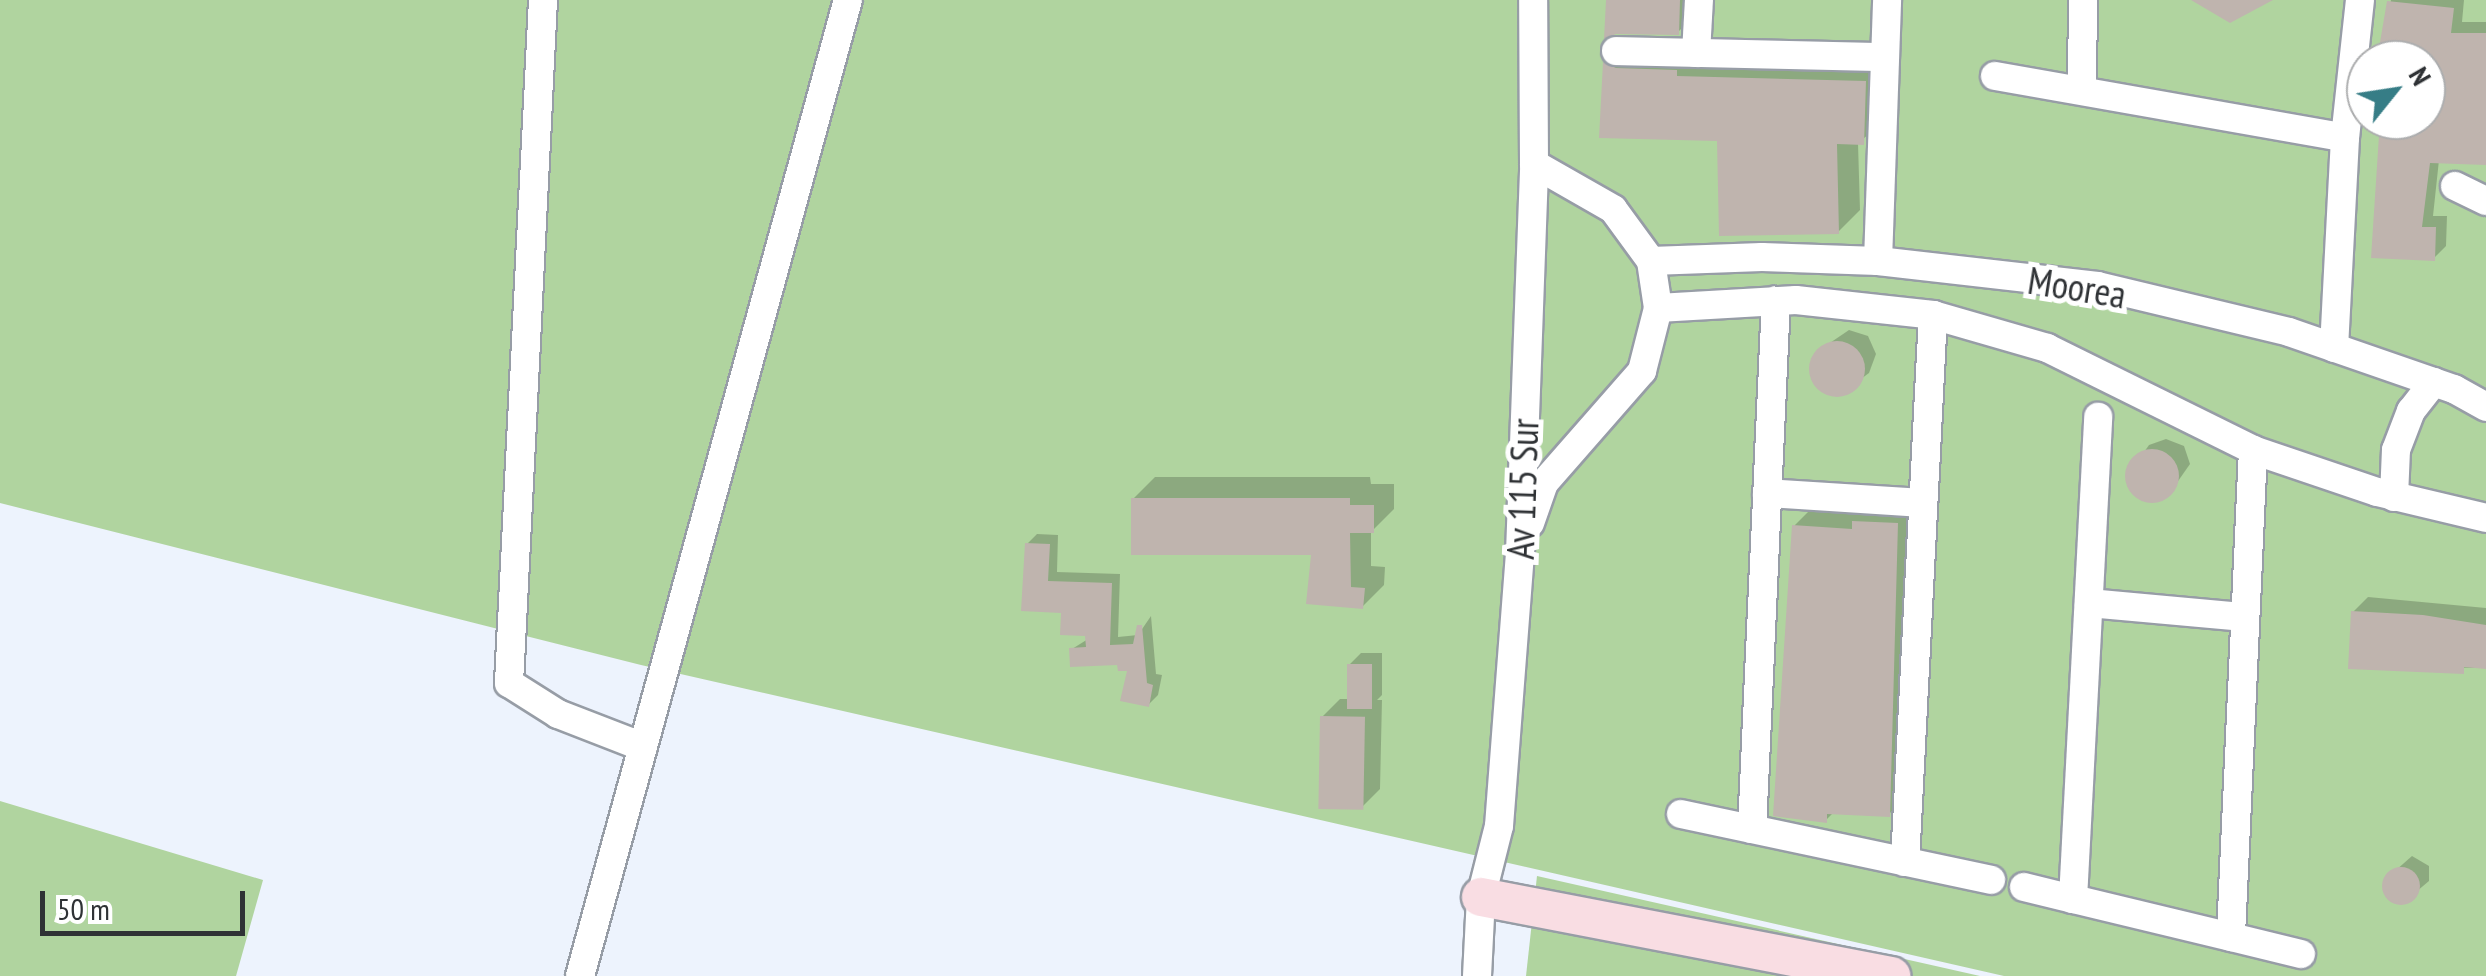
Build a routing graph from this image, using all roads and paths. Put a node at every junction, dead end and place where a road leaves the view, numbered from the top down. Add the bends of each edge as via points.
1 (544, 0) edge
2 (848, 0) edge
3 (1533, 0) edge
4 (1699, 0) edge
5 (1887, 0) edge
6 (2083, 0) edge
7 (2360, 0) edge
8 (1616, 52) dead end
9 (1696, 53) junction
10 (1885, 57) junction
11 (1995, 76) dead end
12 (2082, 90) junction
13 (2345, 138) junction
14 (1534, 164) junction
15 (2455, 186) dead end
16 (2486, 200) edge
17 (1762, 257) junction
18 (1651, 261) junction
19 (1878, 261) junction
20 (1766, 302) junction
21 (1658, 308) junction
22 (1932, 315) junction
23 (2334, 348) junction
24 (2434, 382) junction
25 (2486, 407) edge
26 (2098, 417) dead end
27 (2254, 450) junction
28 (1767, 493) junction
29 (2394, 496) junction
30 (1921, 502) junction
31 (2485, 517) edge
32 (1520, 553) junction
33 (2088, 603) junction
34 (2244, 617) junction
35 (642, 748) junction
36 (1682, 814) dead end
37 (1752, 829) junction
38 (1905, 862) junction
39 (1991, 880) dead end
40 (2024, 887) dead end
41 (1481, 897) junction
42 (2073, 899) junction
43 (2231, 937) junction
44 (2301, 954) dead end
45 (581, 976) edge
46 (1478, 976) edge
47 (1891, 976) edge

1 - 35 street via 509,683 558,714
2 - 35 street
3 - 14 street, Av 115 Sur
4 - 9 street
5 - 10 street
6 - 12 street
7 - 13 street
8 - 9 street
9 - 10 street
10 - 19 street
11 - 12 street
12 - 13 street
13 - 23 street
14 - 18 street via 1613,209
14 - 32 street, Av 115 Sur
15 - 16 street
17 - 18 street, Moorea
17 - 19 street, Moorea
17 - 20 street
18 - 21 street
19 - 23 street, Moorea via 2098,286
20 - 21 street
20 - 22 street
20 - 28 street
21 - 32 street via 1642,372 1544,482
22 - 27 street via 2047,348
22 - 30 street
23 - 24 street, Moorea
24 - 25 street, Moorea
24 - 29 street via 2411,411 2396,450
26 - 33 street
27 - 29 street
27 - 34 street
28 - 30 street
28 - 37 street
29 - 31 street
30 - 38 street
32 - 41 street, Av 115 Sur via 1500,826
33 - 34 street
33 - 42 street
34 - 43 street
35 - 45 street
36 - 37 street
37 - 38 street
38 - 39 street
40 - 42 street
41 - 46 street, Av 115 Sur
41 - 47 main road
42 - 43 street
43 - 44 street

